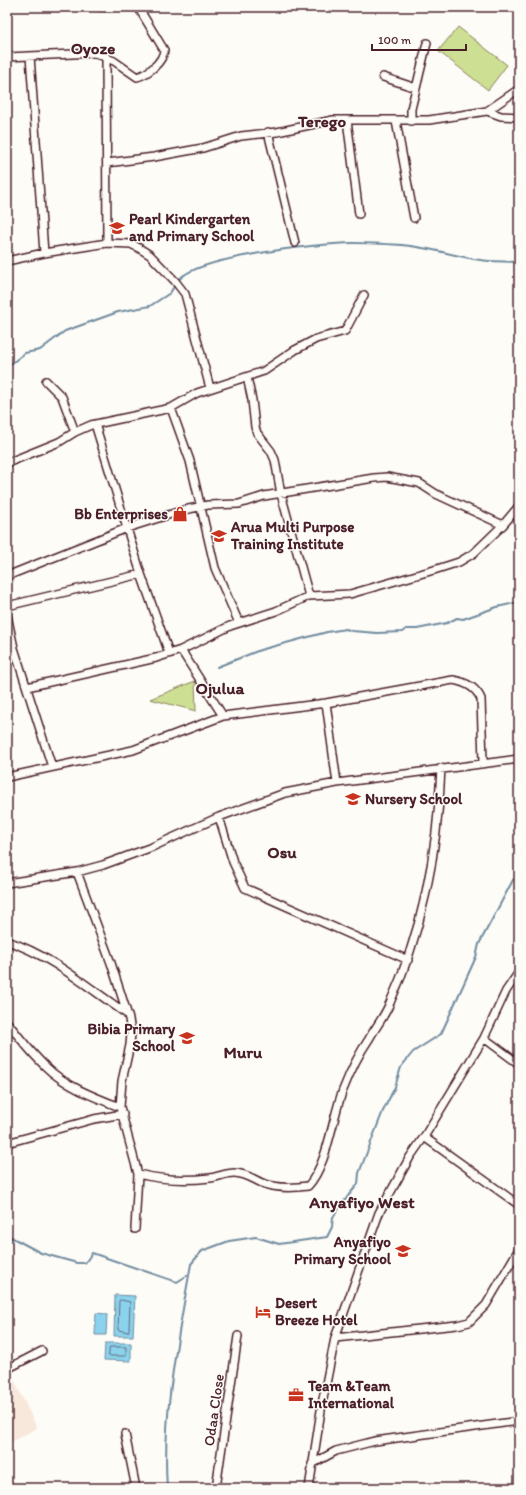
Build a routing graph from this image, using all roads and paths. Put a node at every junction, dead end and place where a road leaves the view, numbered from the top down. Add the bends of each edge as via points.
1 (100, 7) edge
2 (107, 7) edge
3 (138, 7) edge
4 (427, 43) dead end
5 (30, 56) junction
6 (7, 57) edge
7 (106, 57) junction
8 (383, 77) dead end
9 (416, 88) junction
10 (519, 89) edge
11 (487, 112) junction
12 (519, 116) edge
13 (347, 120) junction
14 (411, 120) junction
15 (396, 121) junction
16 (268, 132) junction
17 (106, 163) junction
18 (359, 214) dead end
19 (414, 218) dead end
20 (107, 243) junction
21 (295, 243) dead end
22 (44, 253) junction
23 (7, 261) edge
24 (364, 295) dead end
25 (247, 377) junction
26 (46, 381) dead end
27 (210, 388) junction
28 (171, 408) junction
29 (95, 424) junction
30 (75, 432) junction
31 (7, 463) edge
32 (281, 494) junction
33 (201, 506) junction
34 (519, 506) edge
35 (503, 525) junction
36 (127, 528) junction
37 (141, 574) junction
38 (7, 576) edge
39 (309, 596) junction
40 (7, 606) edge
41 (7, 615) edge
42 (239, 623) junction
43 (181, 650) junction
44 (169, 652) junction
45 (26, 687) junction
46 (326, 702) junction
47 (223, 716) junction
48 (519, 758) edge
49 (483, 762) junction
50 (52, 768) junction
51 (441, 768) junction
52 (7, 777) edge
53 (337, 782) junction
54 (219, 817) junction
55 (77, 872) junction
56 (7, 883) edge
57 (7, 941) edge
58 (408, 960) junction
59 (519, 972) edge
60 (127, 1014) junction
61 (7, 1022) edge
62 (484, 1038) junction
63 (519, 1064) edge
64 (121, 1111) junction
65 (424, 1137) junction
66 (7, 1143) edge
67 (138, 1174) junction
68 (519, 1205) edge
69 (135, 1229) dead end
70 (519, 1249) edge
71 (238, 1336) dead end
72 (335, 1338) junction
73 (42, 1351) dead end
74 (7, 1369) edge
75 (519, 1422) edge
76 (125, 1434) dead end
77 (312, 1464) junction
78 (136, 1488) edge
79 (216, 1488) edge
80 (310, 1488) edge

1 - 2 street
3 - 7 street via 164,54 157,64 137,77
4 - 9 street
5 - 6 street
5 - 7 street via 85,52
5 - 22 street
7 - 17 street
8 - 9 street
9 - 14 street
10 - 11 street
11 - 12 street via 501,116
11 - 14 street
13 - 15 street
13 - 16 street via 333,120
13 - 18 street
14 - 15 street
15 - 19 street
16 - 17 street via 241,136 204,148
16 - 21 street
17 - 20 street
20 - 22 street
20 - 27 street via 131,244 150,255 185,294
22 - 23 street
24 - 25 street via 345,331 316,339 264,371
25 - 27 street
25 - 32 street via 255,427 276,460
26 - 30 street via 60,393
27 - 28 street
28 - 29 street
28 - 33 street via 190,461
29 - 30 street
29 - 36 street
30 - 31 street via 60,442
32 - 33 street via 239,504
32 - 35 street via 387,477 419,483 436,494
32 - 39 street
33 - 36 street
33 - 42 street via 215,568
34 - 35 street
35 - 39 street via 474,553 459,562 350,594
36 - 37 street
36 - 38 street
37 - 40 street
37 - 44 street
39 - 42 street via 276,611
41 - 45 street
42 - 43 street via 219,630
43 - 44 street
43 - 47 street
44 - 45 street via 140,663
45 - 50 street
46 - 47 street
46 - 49 street via 445,680 462,681 474,689 480,699
46 - 53 street
47 - 50 street via 133,750
48 - 49 street
49 - 51 street
50 - 52 street
51 - 53 street
51 - 58 street via 438,824 421,914
53 - 54 street via 285,793
54 - 55 street via 152,847
54 - 58 street via 233,862 245,888
55 - 56 street
55 - 60 street
57 - 60 street via 61,968
58 - 67 street via 388,1007 347,1080 324,1154 313,1181 308,1186 273,1186 234,1173 213,1178 176,1181
59 - 62 street via 506,991
60 - 64 street via 131,1033 122,1081
61 - 64 street via 54,1074
62 - 63 street
62 - 65 street
64 - 66 street
64 - 67 street
65 - 68 street
65 - 72 street via 378,1213
67 - 69 street
70 - 72 street via 486,1305 469,1322 457,1326
71 - 79 street, Odaa Close
72 - 77 street
73 - 74 street
75 - 77 street via 375,1441 336,1450
76 - 78 street
77 - 80 street

